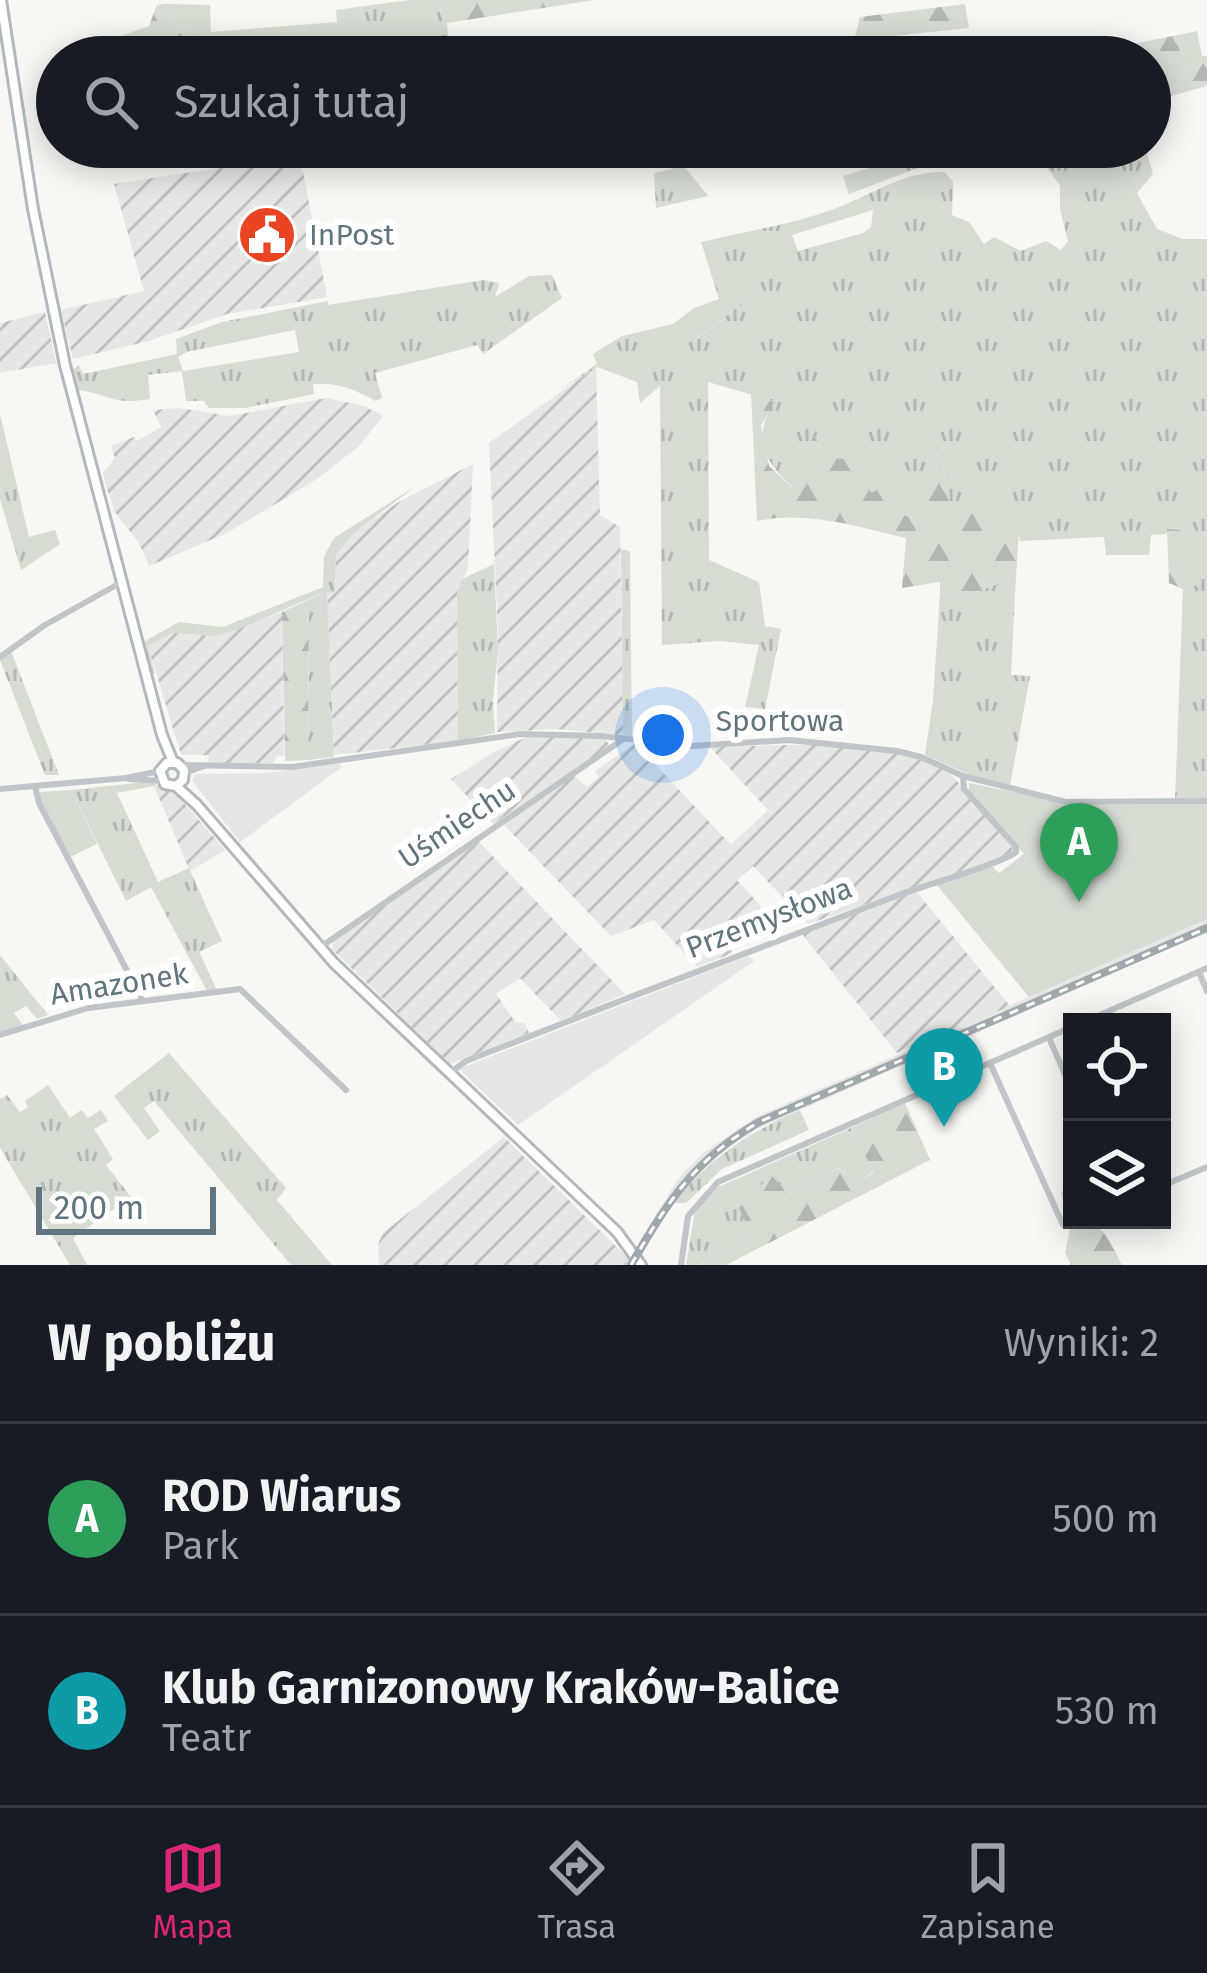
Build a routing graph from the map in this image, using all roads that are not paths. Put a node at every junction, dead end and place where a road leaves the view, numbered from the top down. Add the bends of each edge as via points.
1 (1, 0) edge
2 (120, 583) junction
3 (0, 657) edge
4 (622, 740) junction
5 (173, 773) junction
6 (963, 776) junction
7 (35, 786) junction
8 (0, 789) edge
9 (1207, 801) edge
10 (320, 948) junction
11 (1203, 970) edge
12 (1207, 991) edge
13 (142, 1001) junction
14 (1105, 1013) edge
15 (1063, 1032) edge
16 (0, 1035) edge
17 (1049, 1037) junction
18 (990, 1063) junction
19 (1063, 1069) edge
20 (451, 1072) junction
21 (346, 1090) dead end
22 (1207, 1167) edge
23 (1171, 1182) edge
24 (1063, 1225) edge
25 (679, 1263) edge
26 (642, 1264) edge

1 - 2 main road via 47,278
2 - 3 street
2 - 5 main road
4 - 5 street, Sportowa via 520,734 292,767
4 - 6 street, Sportowa via 856,745 921,757
4 - 10 street, Uśmiechu
5 - 7 street
5 - 10 main road
6 - 9 street, Sportowa via 1066,802
6 - 20 street, Przemysłowa via 964,789 1016,847 1009,859 740,954
7 - 8 street
7 - 13 street
10 - 20 main road
11 - 12 street
11 - 14 street
13 - 16 street, Amazonek via 65,1013
13 - 21 street, Amazonek via 240,989
15 - 17 street
17 - 18 street
17 - 19 street
18 - 24 street
18 - 25 street via 718,1182 688,1216
20 - 26 main road
22 - 23 street

